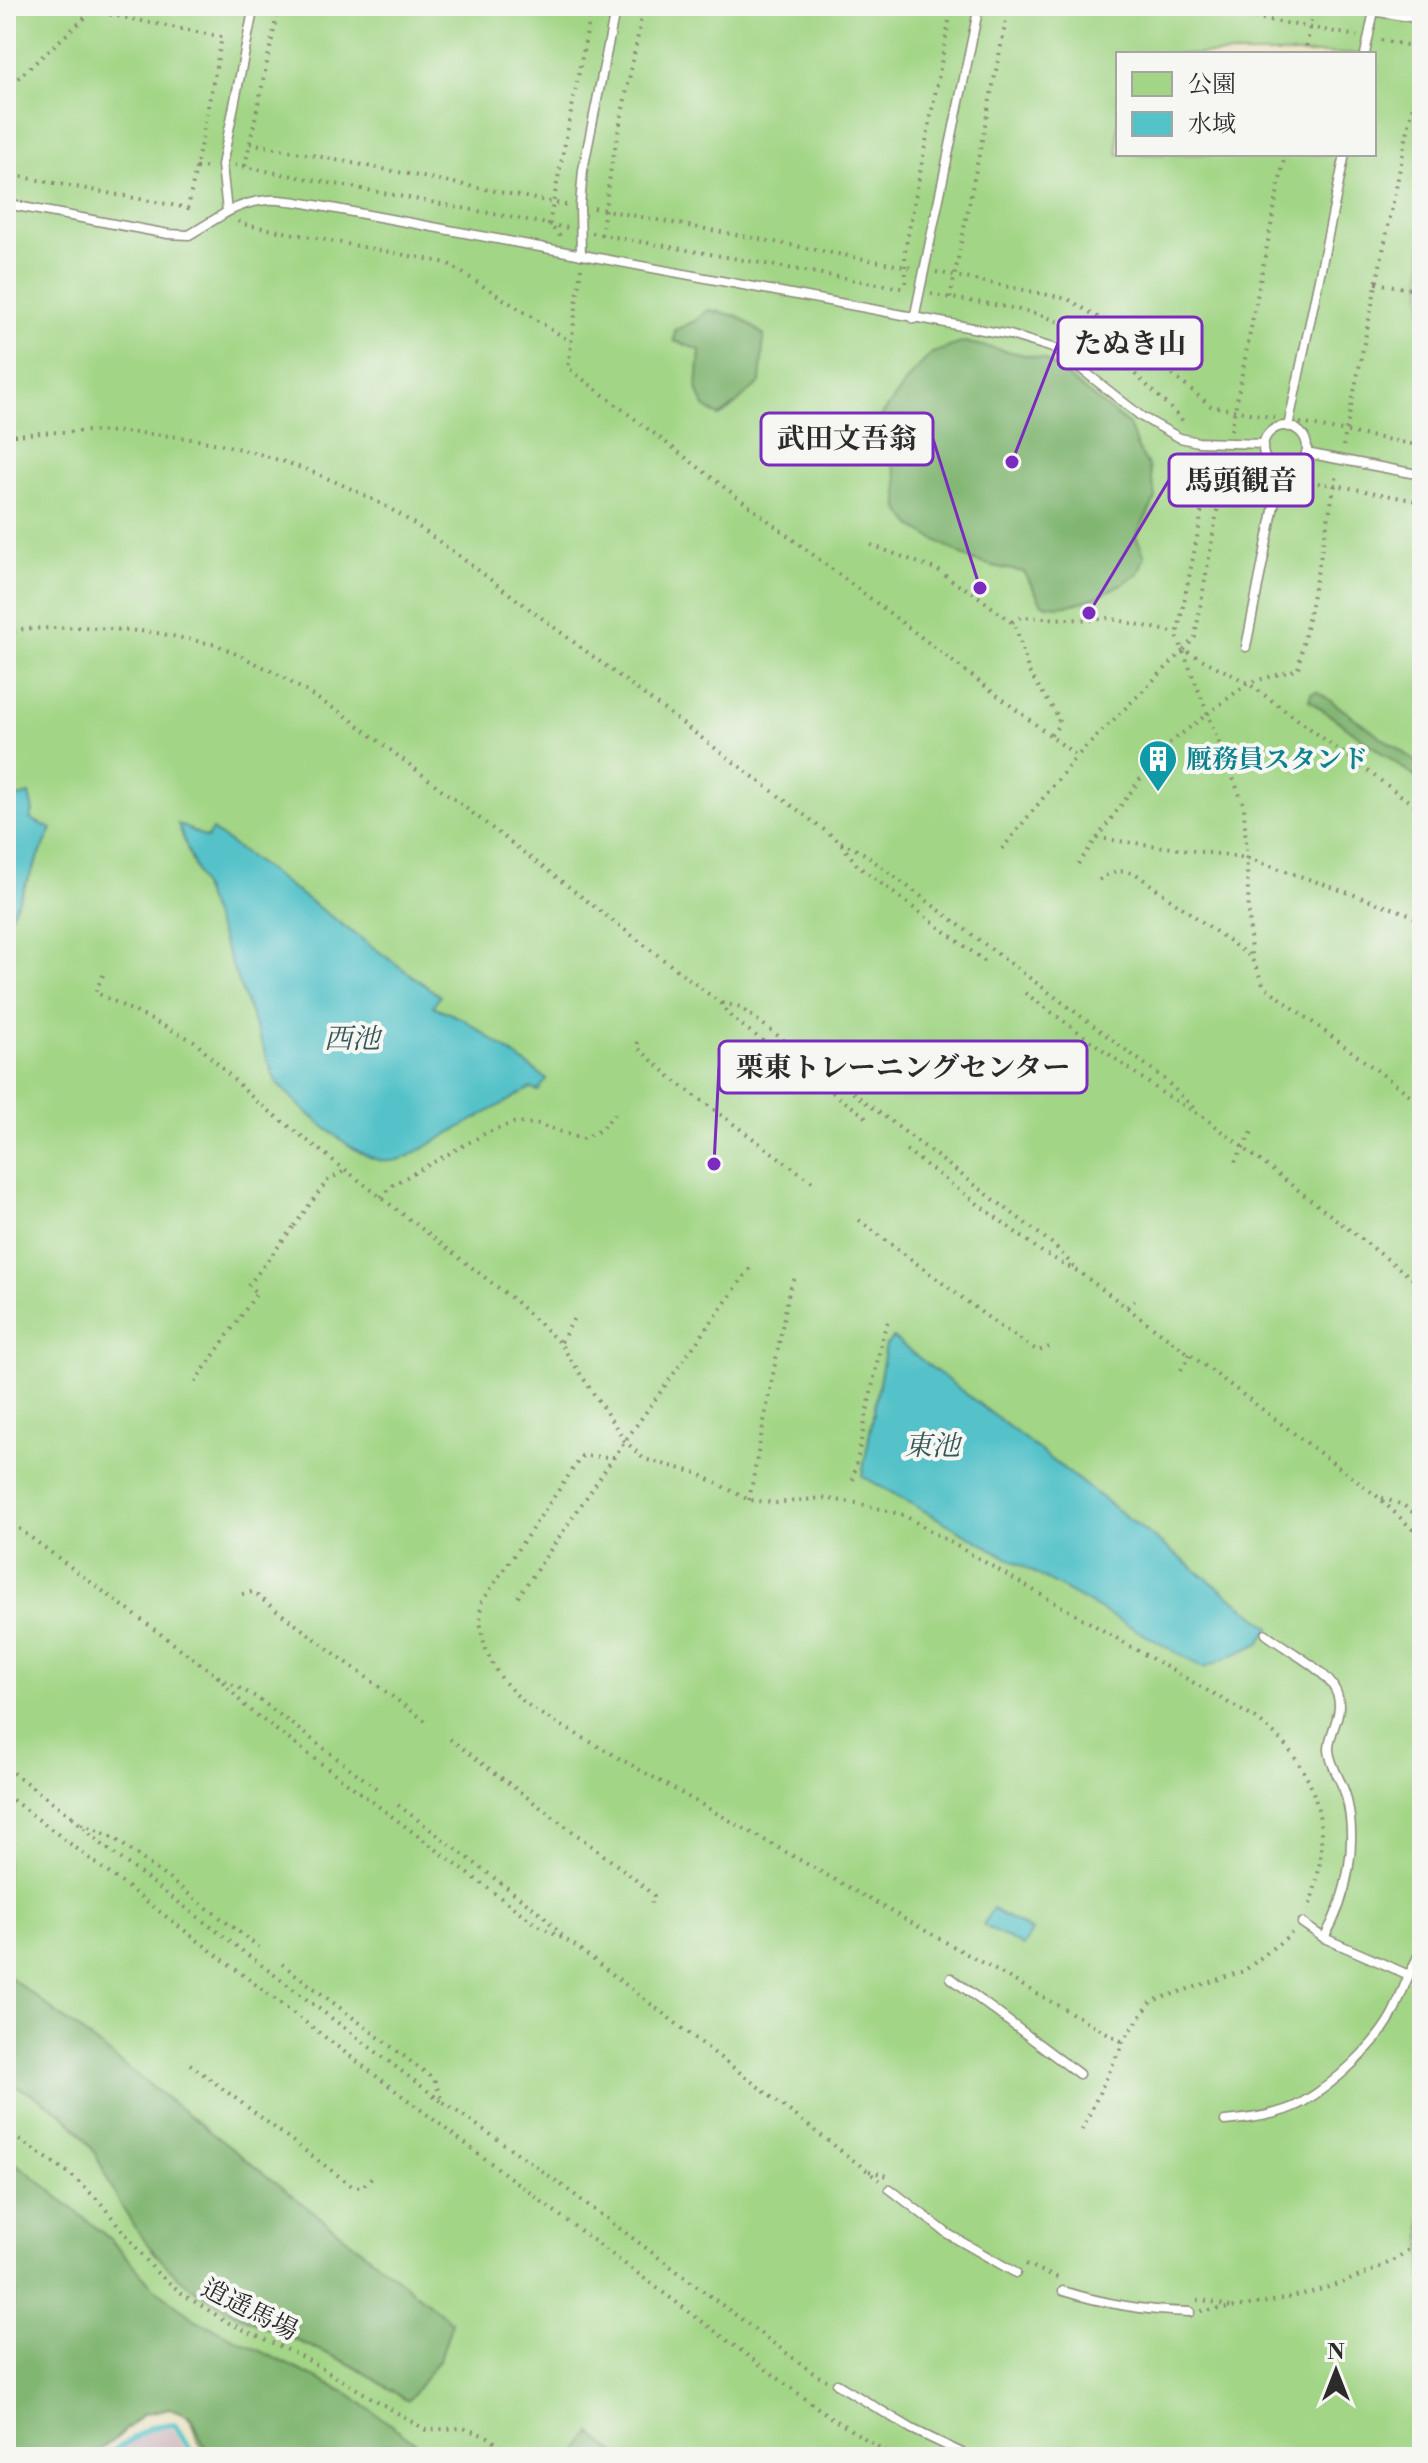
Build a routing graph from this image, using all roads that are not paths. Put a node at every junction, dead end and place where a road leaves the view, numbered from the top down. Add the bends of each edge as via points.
1 (254, 6) edge
2 (616, 6) edge
3 (979, 6) edge
4 (1341, 6) edge
5 (1410, 6) edge
6 (1374, 9) edge
7 (1407, 17) junction
8 (1422, 19) edge
9 (1366, 52) edge
10 (1345, 156) edge
11 (6, 204) edge
12 (227, 212) junction
13 (581, 255) junction
14 (914, 319) junction
15 (1289, 424) junction
16 (1263, 444) junction
17 (1306, 453) junction
18 (1280, 475) junction
19 (1422, 475) edge
20 (1246, 647) dead end
21 (1266, 1634) dead end
22 (1416, 1802) dead end
23 (1422, 1815) edge
24 (1302, 1923) road end
25 (1324, 1938) junction
26 (1422, 1948) edge
27 (1409, 1975) junction
28 (951, 1978) dead end
29 (1079, 2074) dead end
30 (1225, 2121) dead end
31 (890, 2189) road end
32 (1016, 2273) dead end
33 (1063, 2291) dead end
34 (1190, 2312) road end
35 (837, 2384) road end
36 (962, 2453) dead end

1 - 12 lane via 222,165
2 - 13 lane via 583,170
3 - 14 lane
4 - 6 lane
5 - 7 lane
6 - 7 lane
6 - 9 lane
7 - 8 lane
10 - 15 lane
11 - 12 lane via 189,235
12 - 13 lane via 272,198
13 - 14 lane
14 - 16 lane via 1010,335 1056,349 1142,417 1180,438
15 - 16 lane via 1275,428
15 - 17 lane via 1301,433
16 - 18 lane via 1265,458
17 - 18 lane via 1299,465
17 - 19 lane
18 - 20 lane
21 - 25 lane via 1323,1674 1339,1703 1328,1749 1346,1796 1349,1860 1345,1890
22 - 23 lane
24 - 25 lane
25 - 27 lane
26 - 27 lane
27 - 30 lane via 1391,2017 1337,2077 1302,2103
28 - 29 lane
31 - 32 lane via 948,2234
33 - 34 lane via 1134,2308
35 - 36 lane

